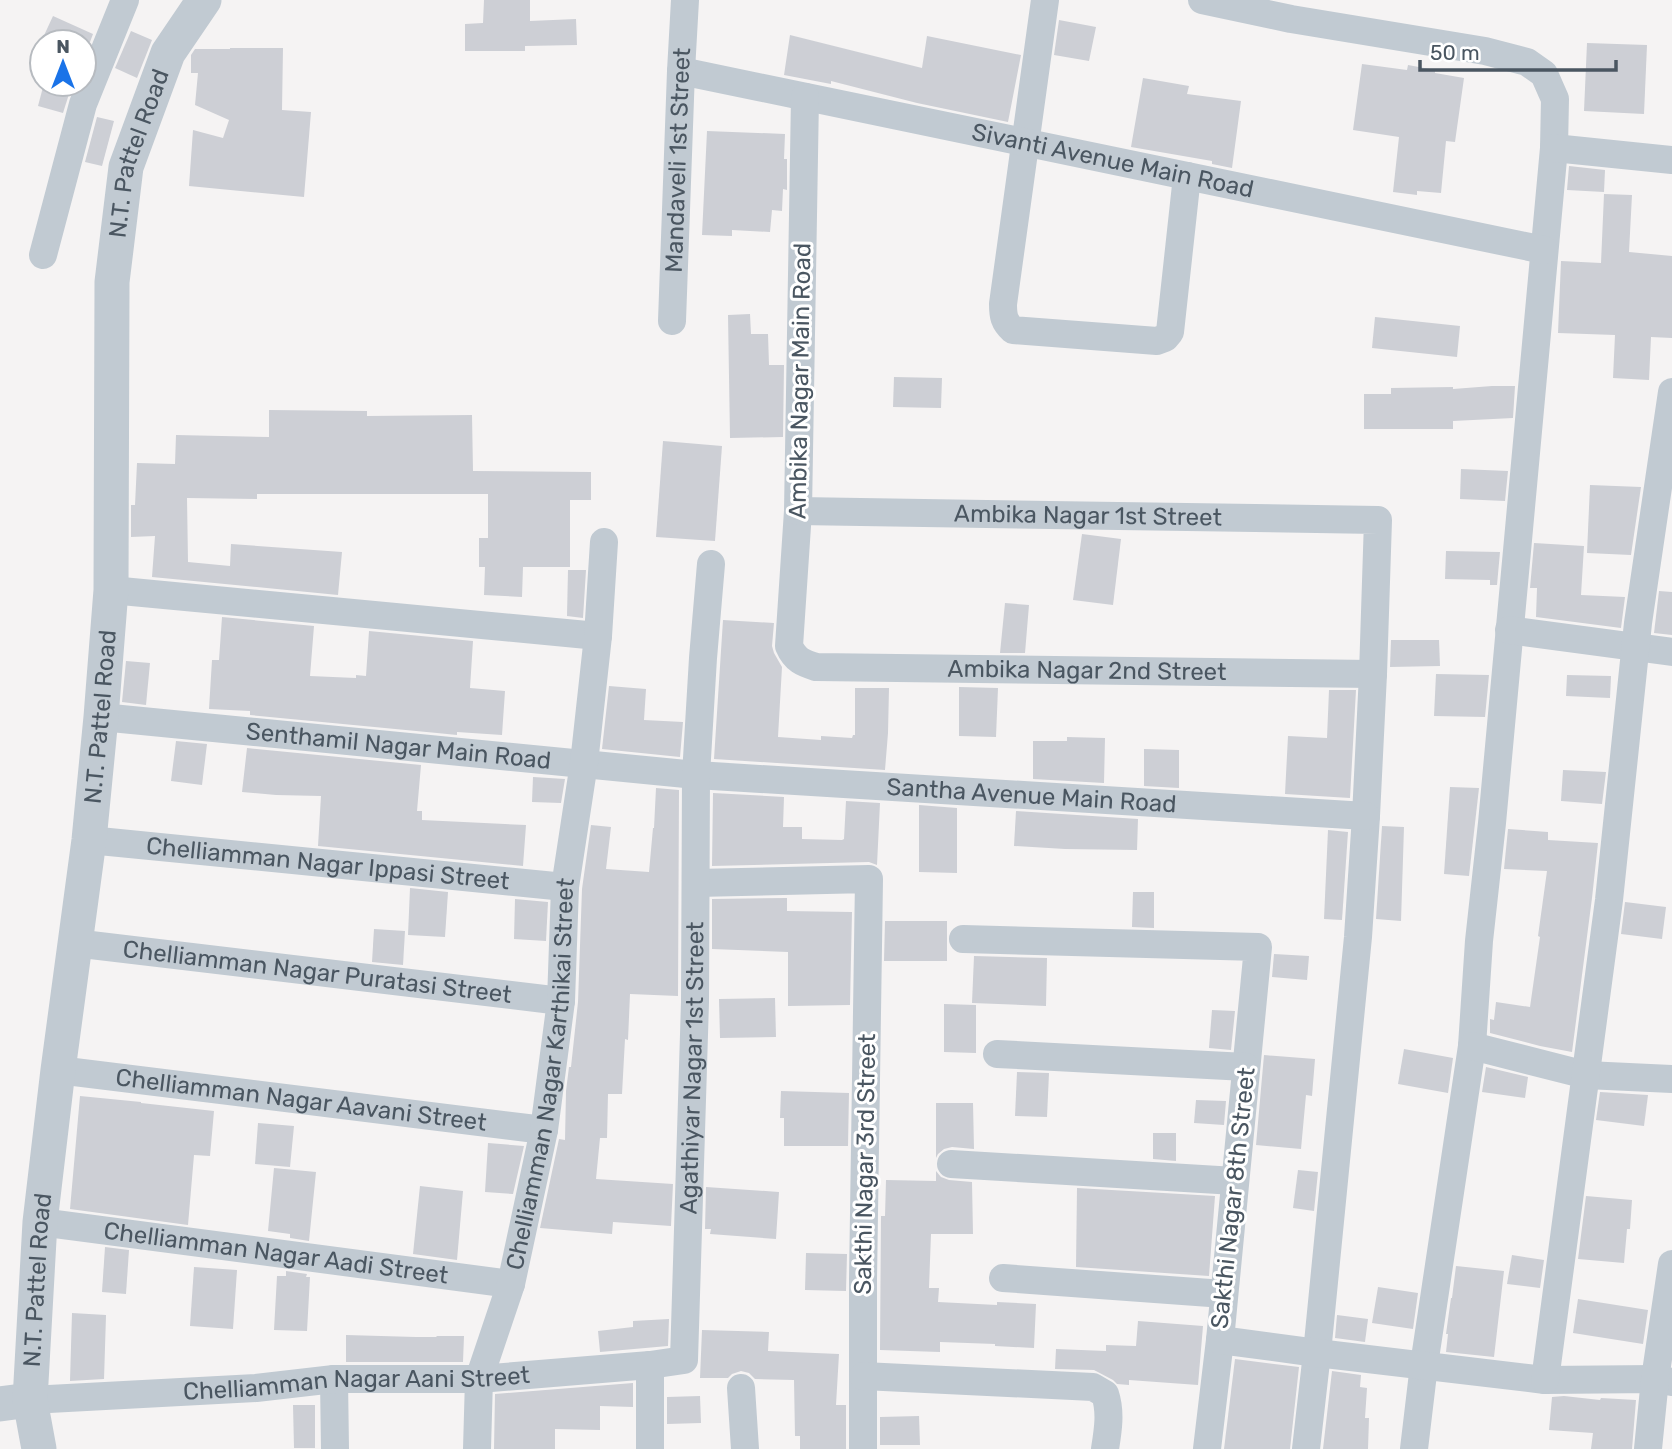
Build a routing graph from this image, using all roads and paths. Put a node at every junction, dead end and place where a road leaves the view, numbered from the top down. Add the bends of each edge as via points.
1 (125, 0) edge
2 (204, 0) edge
3 (685, 0) edge
4 (1045, 0) edge
5 (1202, 0) edge
6 (681, 71) junction
7 (805, 97) junction
8 (1025, 142) junction
9 (1554, 148) junction
10 (1672, 160) edge
11 (1187, 176) junction
12 (1544, 250) junction
13 (43, 255) dead end
14 (672, 321) dead end
15 (1672, 392) edge
16 (798, 512) junction
17 (604, 542) dead end
18 (711, 564) dead end
19 (111, 590) junction
20 (1510, 629) junction
21 (598, 636) junction
22 (1636, 646) junction
23 (1672, 652) edge
24 (800, 662) joint
25 (1373, 674) junction
26 (101, 717) junction
27 (584, 763) junction
28 (696, 775) junction
29 (1366, 816) junction
30 (89, 840) junction
31 (696, 883) junction
32 (565, 887) junction
33 (963, 939) dead end
34 (74, 943) junction
35 (561, 1001) junction
36 (1472, 1046) junction
37 (997, 1054) dead end
38 (1246, 1067) junction
39 (58, 1070) junction
40 (1586, 1075) junction
41 (1672, 1079) edge
42 (544, 1130) junction
43 (951, 1164) dead end
44 (1235, 1181) junction
45 (40, 1222) junction
46 (1672, 1264) edge
47 (1003, 1278) dead end
48 (511, 1283) junction
49 (1224, 1293) junction
50 (1220, 1340) junction
51 (1317, 1353) junction
52 (684, 1360) joint
53 (650, 1365) junction
54 (1424, 1365) junction
55 (863, 1376) junction
56 (479, 1379) junction
57 (334, 1380) junction
58 (1545, 1380) junction
59 (1664, 1381) edge
60 (741, 1388) dead end
61 (15, 1402) edge
62 (39, 1449) edge
63 (335, 1449) edge
64 (478, 1449) edge
65 (650, 1449) edge
66 (745, 1449) edge
67 (863, 1449) edge
68 (1105, 1449) edge
69 (1207, 1449) edge
70 (1306, 1449) edge
71 (1414, 1449) edge
72 (1648, 1449) edge

1 - 13 street via 83,104
2 - 19 street, N.T. Pattel Road via 169,53 126,167 112,282
3 - 6 street, Mandaveli 1st Street
4 - 8 street
5 - 9 street via 1527,62 1544,74 1555,99
6 - 7 street, Sivanti Avenue Main Road
6 - 14 street, Mandaveli 1st Street
7 - 8 street, Sivanti Avenue Main Road
7 - 16 street, Ambika Nagar Main Road
8 - 11 street, Sivanti Avenue Main Road
8 - 11 street via 1003,304 1003,317 1013,330 1165,338 1170,332
9 - 10 street
9 - 12 street
11 - 12 street, Sivanti Avenue Main Road
12 - 20 street
15 - 22 street
16 - 24 street, Ambika Nagar Main Road via 789,646
16 - 25 street, Ambika Nagar 1st Street via 1378,520
17 - 21 street, Chelliamman Nagar Karthikai Street
18 - 28 street, Agathiyar Nagar 1st Street
19 - 21 street
19 - 26 street, N.T. Pattel Road
20 - 22 street
20 - 36 street
21 - 27 street, Chelliamman Nagar Karthikai Street
22 - 23 street
22 - 40 street
24 - 25 street, Ambika Nagar 2nd Street via 816,667
25 - 29 street
26 - 27 street, Senthamil Nagar Main Road
26 - 30 street, N.T. Pattel Road
27 - 28 street, Senthamil Nagar Main Road
27 - 32 street, Chelliamman Nagar Karthikai Street
28 - 29 street, Santha Avenue Main Road
28 - 31 street, Agathiyar Nagar 1st Street
29 - 51 street
30 - 32 street, Chelliamman Nagar Ippasi Street
30 - 34 street, N.T. Pattel Road
31 - 52 street, Agathiyar Nagar 1st Street
31 - 55 street, Sakthi Nagar 3rd Street via 869,879
32 - 35 street, Chelliamman Nagar Karthikai Street
33 - 38 street, Sakthi Nagar 8th Street via 1258,947
34 - 35 street, Chelliamman Nagar Puratasi Street
34 - 39 street, N.T. Pattel Road
35 - 42 street, Chelliamman Nagar Karthikai Street
36 - 40 street
36 - 54 street
37 - 38 street
38 - 44 street, Sakthi Nagar 8th Street
39 - 42 street, Chelliamman Nagar Aavani Street
39 - 45 street, N.T. Pattel Road
40 - 41 street
40 - 58 street
42 - 48 street, Chelliamman Nagar Karthikai Street
43 - 44 street
44 - 49 street, Sakthi Nagar 8th Street
45 - 48 street, Chelliamman Nagar Aadi Street
45 - 61 street, N.T. Pattel Road
46 - 59 street
47 - 49 street
48 - 56 street, Chelliamman Nagar Karthikai Street
49 - 50 street, Sakthi Nagar 8th Street
50 - 51 street
50 - 69 street, Sakthi Nagar 8th Street
51 - 54 street
51 - 70 street
52 - 53 street, Chelliamman Nagar Aani Street
53 - 56 street, Chelliamman Nagar Aani Street
53 - 65 street
54 - 58 street
54 - 71 street
55 - 67 street, Sakthi Nagar 3rd Street
55 - 68 street via 1093,1387 1105,1394 1109,1420
56 - 57 street, Chelliamman Nagar Aani Street
56 - 64 street, Chelliamman Nagar Karthikai Street
57 - 61 street, Chelliamman Nagar Aani Street
57 - 63 street
58 - 59 street
59 - 72 street
60 - 66 street
61 - 62 street, N.T. Pattel Road

